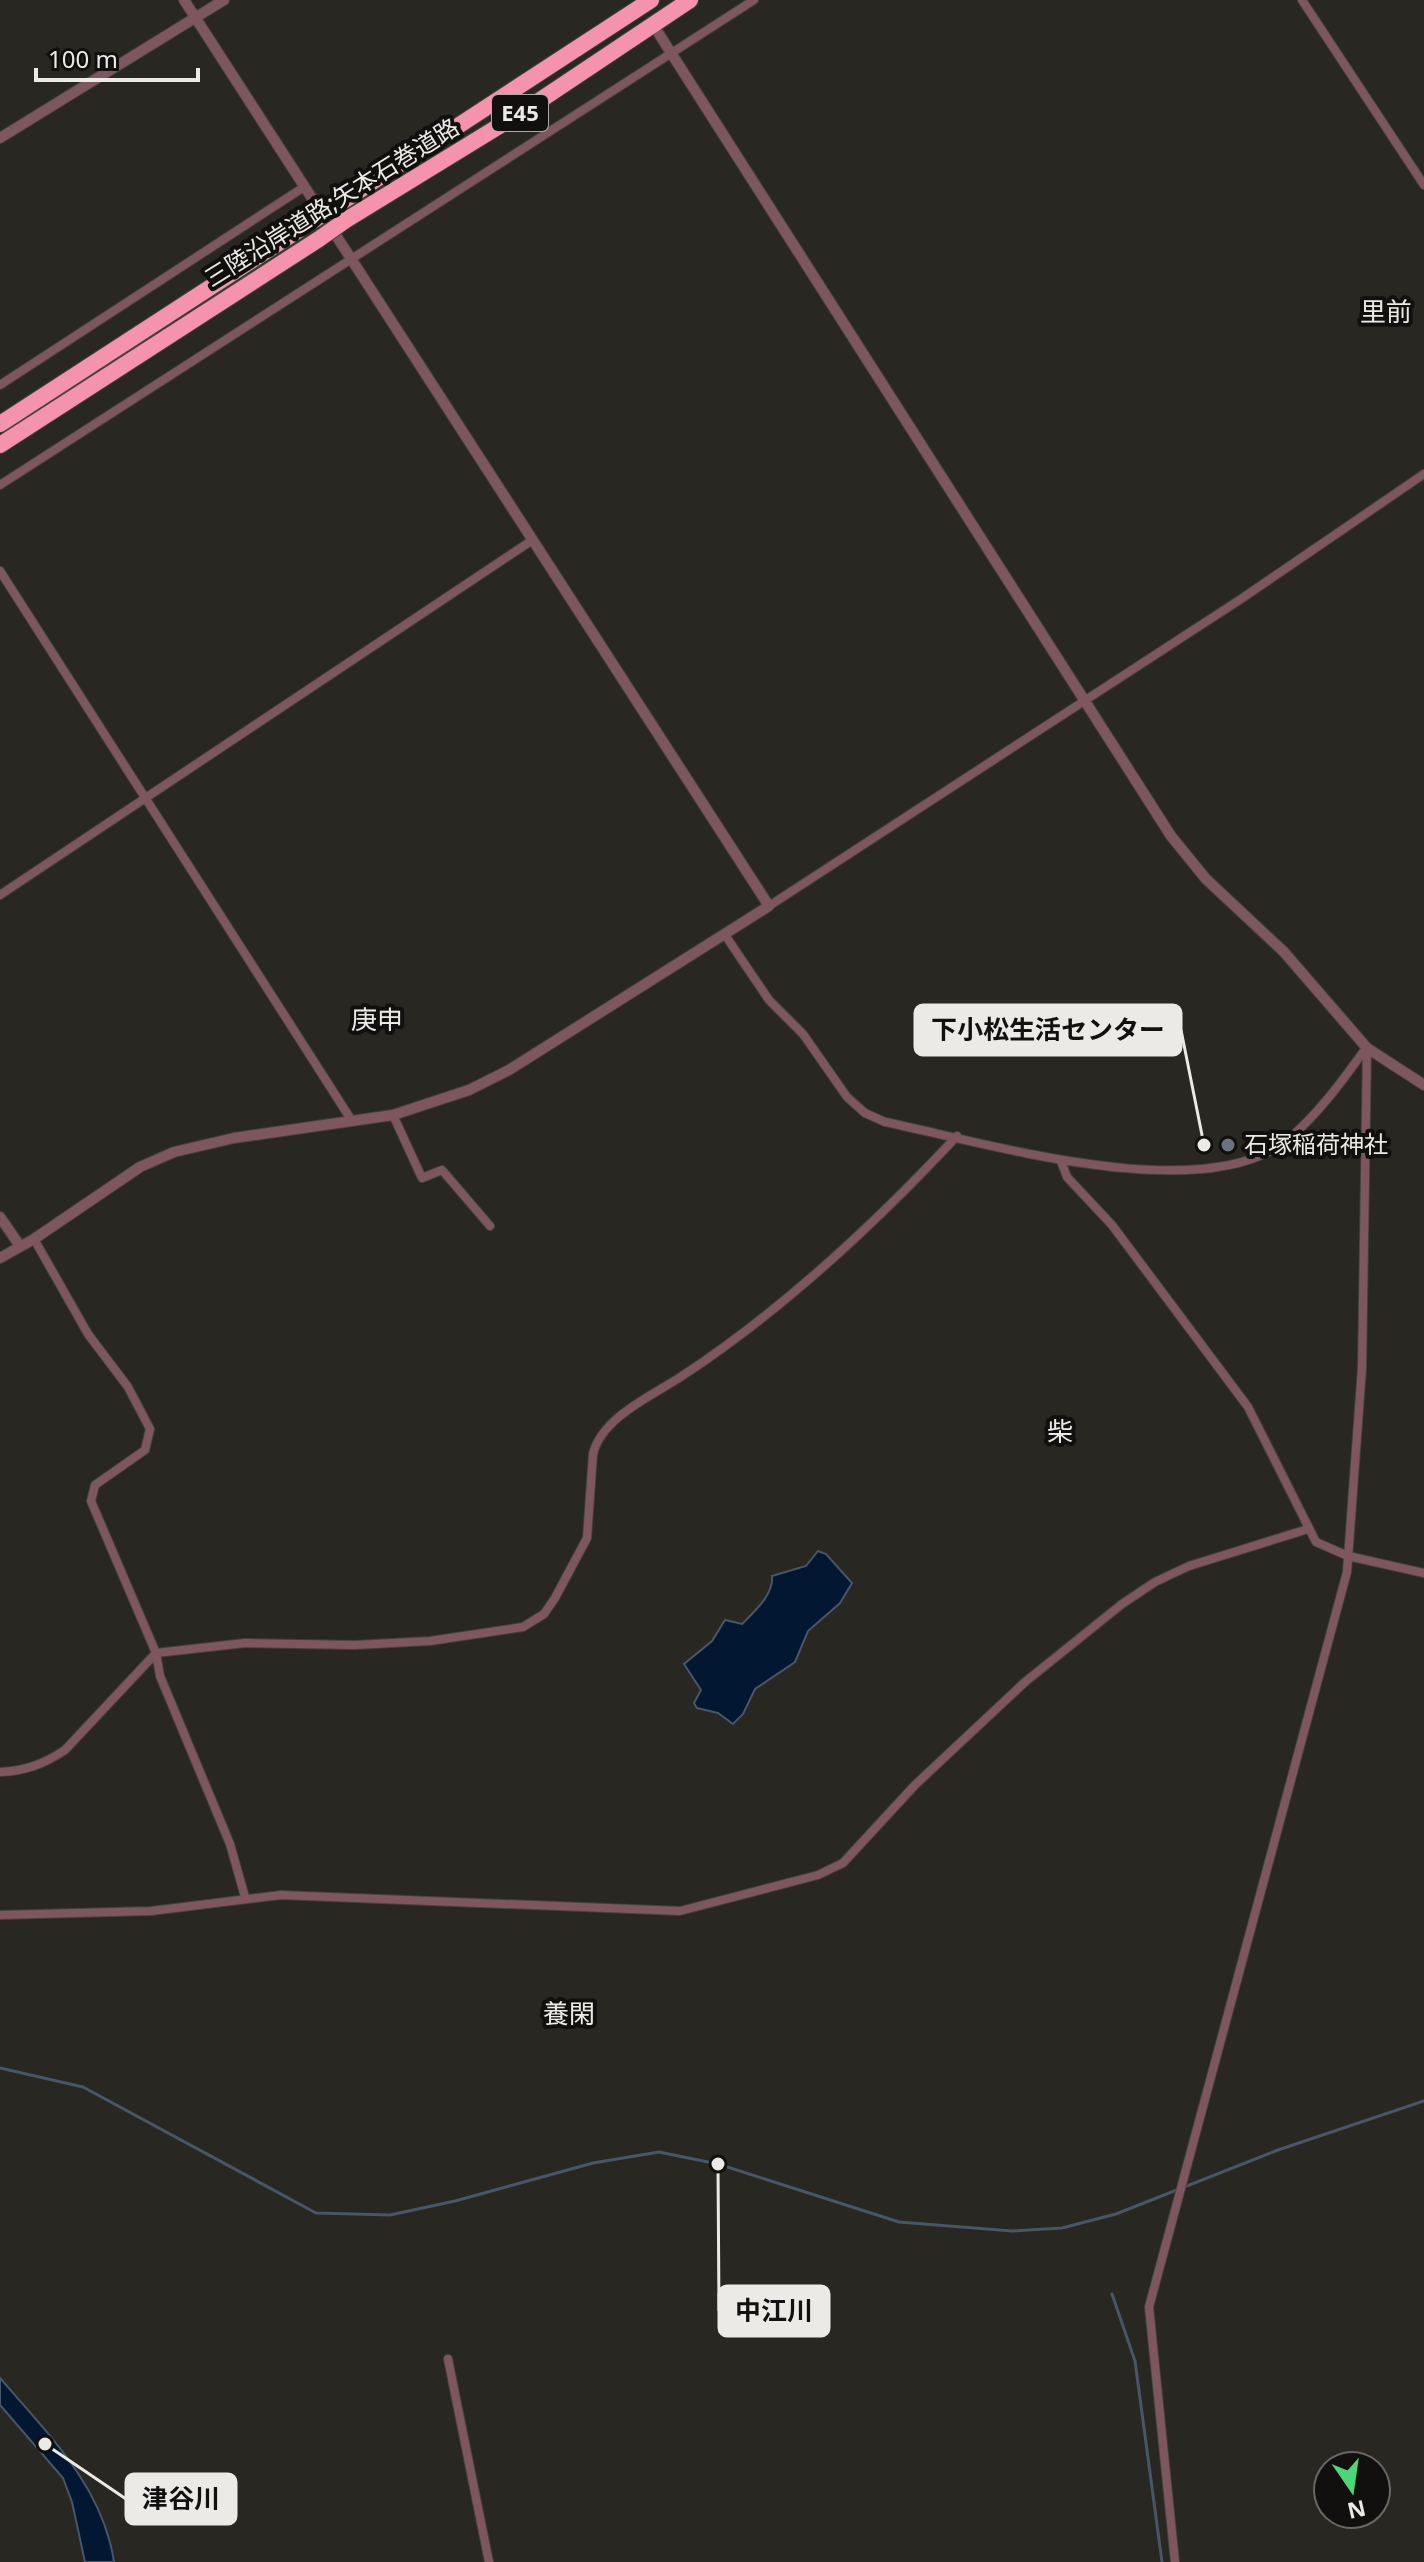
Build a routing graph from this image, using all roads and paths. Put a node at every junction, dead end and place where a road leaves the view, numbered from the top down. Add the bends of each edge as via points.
1 (184, 0) edge
2 (224, 0) edge
3 (651, 0) edge
4 (690, 0) edge
5 (754, 0) edge
6 (1302, 0) edge
7 (195, 18) junction
8 (659, 34) dead end
9 (671, 52) junction
10 (0, 138) edge
11 (1424, 185) edge
12 (304, 187) junction
13 (349, 258) junction
14 (0, 385) edge
15 (0, 424) edge
16 (0, 445) edge
17 (1424, 474) edge
18 (0, 485) edge
19 (531, 541) junction
20 (0, 571) edge
21 (1085, 701) junction
22 (144, 798) junction
23 (0, 895) edge
24 (769, 906) junction
25 (725, 935) junction
26 (1367, 1048) junction
27 (1424, 1085) edge
28 (393, 1115) junction
29 (352, 1121) junction
30 (957, 1136) junction
31 (1061, 1161) junction
32 (0, 1217) edge
33 (490, 1226) dead end
34 (34, 1239) junction
35 (20, 1246) junction
36 (0, 1258) edge
37 (1308, 1529) junction
38 (1348, 1556) junction
39 (1424, 1573) edge
40 (156, 1653) junction
41 (0, 1772) edge
42 (245, 1897) junction
43 (0, 1915) edge
44 (448, 2359) dead end
45 (489, 2562) edge
46 (1175, 2562) edge

1 - 7 street
2 - 7 street
3 - 15 highway, 三陸沿岸道路;矢本石巻道路 / E45, bridge
4 - 16 highway, 三陸沿岸道路;矢本石巻道路 / E45, bridge
5 - 9 street
6 - 11 street
7 - 10 street
7 - 12 street
8 - 9 street
9 - 13 street
9 - 21 street
12 - 13 street
12 - 14 street
13 - 18 street
13 - 19 street
17 - 21 street
19 - 22 street
19 - 24 street
20 - 22 street
21 - 24 street
21 - 26 street via 1179,847 1284,952
22 - 23 street
22 - 29 street
24 - 25 street
25 - 28 street via 509,1070 469,1090
25 - 30 street via 769,1000 865,1113
26 - 27 street
26 - 31 street via 1284,1142 1251,1158 1220,1165 1134,1169
26 - 38 street via 1362,1368
28 - 29 street
28 - 33 street via 422,1178 442,1170
29 - 34 street via 174,1152 140,1167
30 - 31 street
30 - 40 street via 900,1197 793,1292 610,1424 593,1454 587,1538 544,1614 523,1627 430,1641 245,1643
31 - 37 street via 1067,1177 1112,1225 1248,1407
32 - 35 street
34 - 35 street
34 - 40 street via 150,1429 145,1450 95,1485 91,1501
35 - 36 street
37 - 38 street via 1316,1542
37 - 42 street via 1189,1566 1122,1604 1025,1682 915,1785 843,1863 818,1875 680,1911
38 - 39 street
38 - 46 street via 1292,1785 1149,2307
40 - 41 street via 65,1750 47,1762
40 - 42 street via 160,1676 230,1844
42 - 43 street via 151,1911
44 - 45 street

